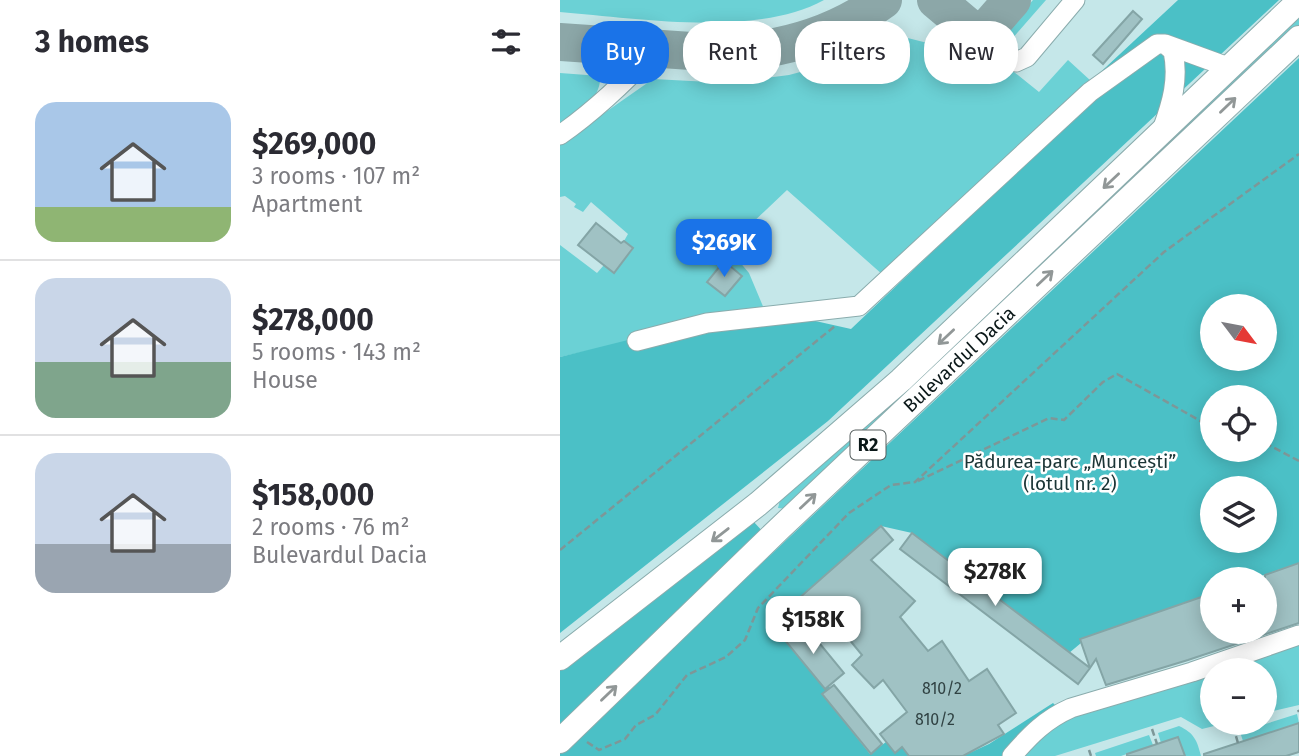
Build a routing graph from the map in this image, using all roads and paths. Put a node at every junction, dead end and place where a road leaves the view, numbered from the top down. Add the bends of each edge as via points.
1 (1075, 0) edge
2 (1299, 1) edge
3 (1299, 38) edge
4 (1165, 44) junction
5 (1018, 61) edge
6 (1228, 67) junction
7 (623, 84) edge
8 (1161, 134) junction
9 (560, 135) edge
10 (1299, 154) edge
11 (859, 306) junction
12 (637, 341) dead end
13 (1200, 421) edge
14 (1277, 449) edge
15 (1299, 461) edge
16 (915, 482) junction
17 (758, 505) junction
18 (779, 529) junction
19 (560, 551) edge
20 (1299, 635) edge
21 (560, 658) edge
22 (1152, 729) dead end
23 (1236, 735) edge
24 (565, 736) edge
25 (1238, 743) dead end
26 (1157, 744) dead end
27 (599, 750) junction
28 (1089, 750) dead end
29 (598, 756) edge
30 (1012, 756) edge
31 (1091, 756) edge

1 - 5 lane via 1027,57
2 - 6 main road, Bulevardul Dacia / R2
18 -> 3 main road, Bulevardul Dacia / R2
4 - 6 lane
4 - 8 lane via 1173,51 1176,79
4 - 11 lane via 1157,44 1090,92
6 - 8 main road, Bulevardul Dacia / R2
7 - 9 lane
8 -> 17 main road, Bulevardul Dacia / R2 via 901,380
10 - 16 path via 1164,252
11 - 12 lane via 707,323
11 - 19 path
13 - 16 path via 1117,374 1064,420 1049,418
14 - 15 path
16 - 27 path via 891,485 849,513 758,608 745,640 726,657 687,675 654,715 636,725 625,739
17 - 18 main road
17 -> 21 main road, Bulevardul Dacia / R2
24 -> 18 main road, Bulevardul Dacia / R2
20 - 30 lane via 1071,708 1052,717
22 - 26 path
23 - 25 path
24 - 27 path
27 - 29 path
28 - 31 path

